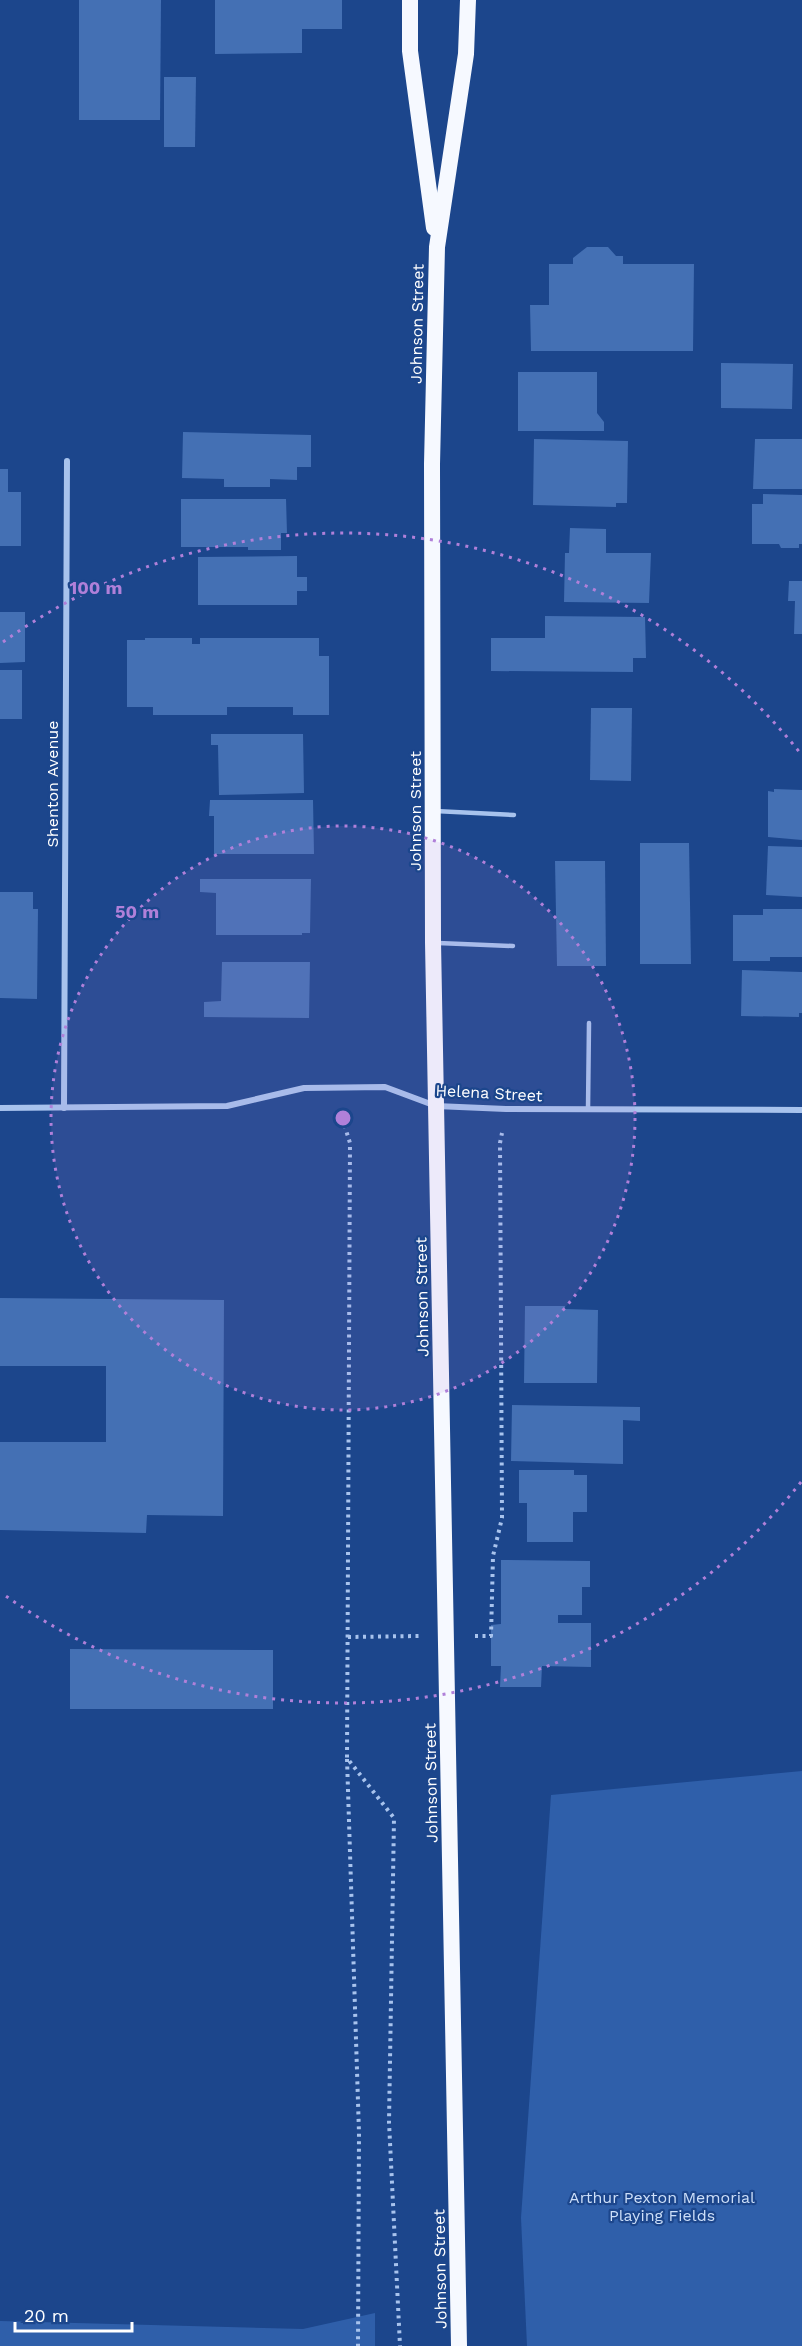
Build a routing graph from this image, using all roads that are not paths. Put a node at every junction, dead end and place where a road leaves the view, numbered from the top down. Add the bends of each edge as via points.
1 (410, 0) edge
2 (468, 0) edge
3 (437, 247) junction
4 (67, 461) dead end
5 (433, 811) junction
6 (514, 815) dead end
7 (433, 942) junction
8 (513, 946) dead end
9 (589, 1023) dead end
10 (436, 1106) junction
11 (0, 1108) edge
12 (64, 1108) junction
13 (588, 1109) junction
14 (802, 1110) edge
15 (459, 2346) edge

1 - 3 highway, Johnson Street via 410,51
2 - 3 highway, Johnson Street via 466,54
3 - 5 highway, Johnson Street via 432,464
4 - 12 street, Shenton Avenue
5 - 6 lane
5 - 7 highway, Johnson Street
7 - 8 lane
7 - 10 highway, Johnson Street
9 - 13 lane
10 - 12 street, Helena Street via 385,1087 304,1088 227,1106
10 - 13 street, Helena Street
10 - 15 highway, Johnson Street
11 - 12 street, Helena Street
13 - 14 street, Helena Street

